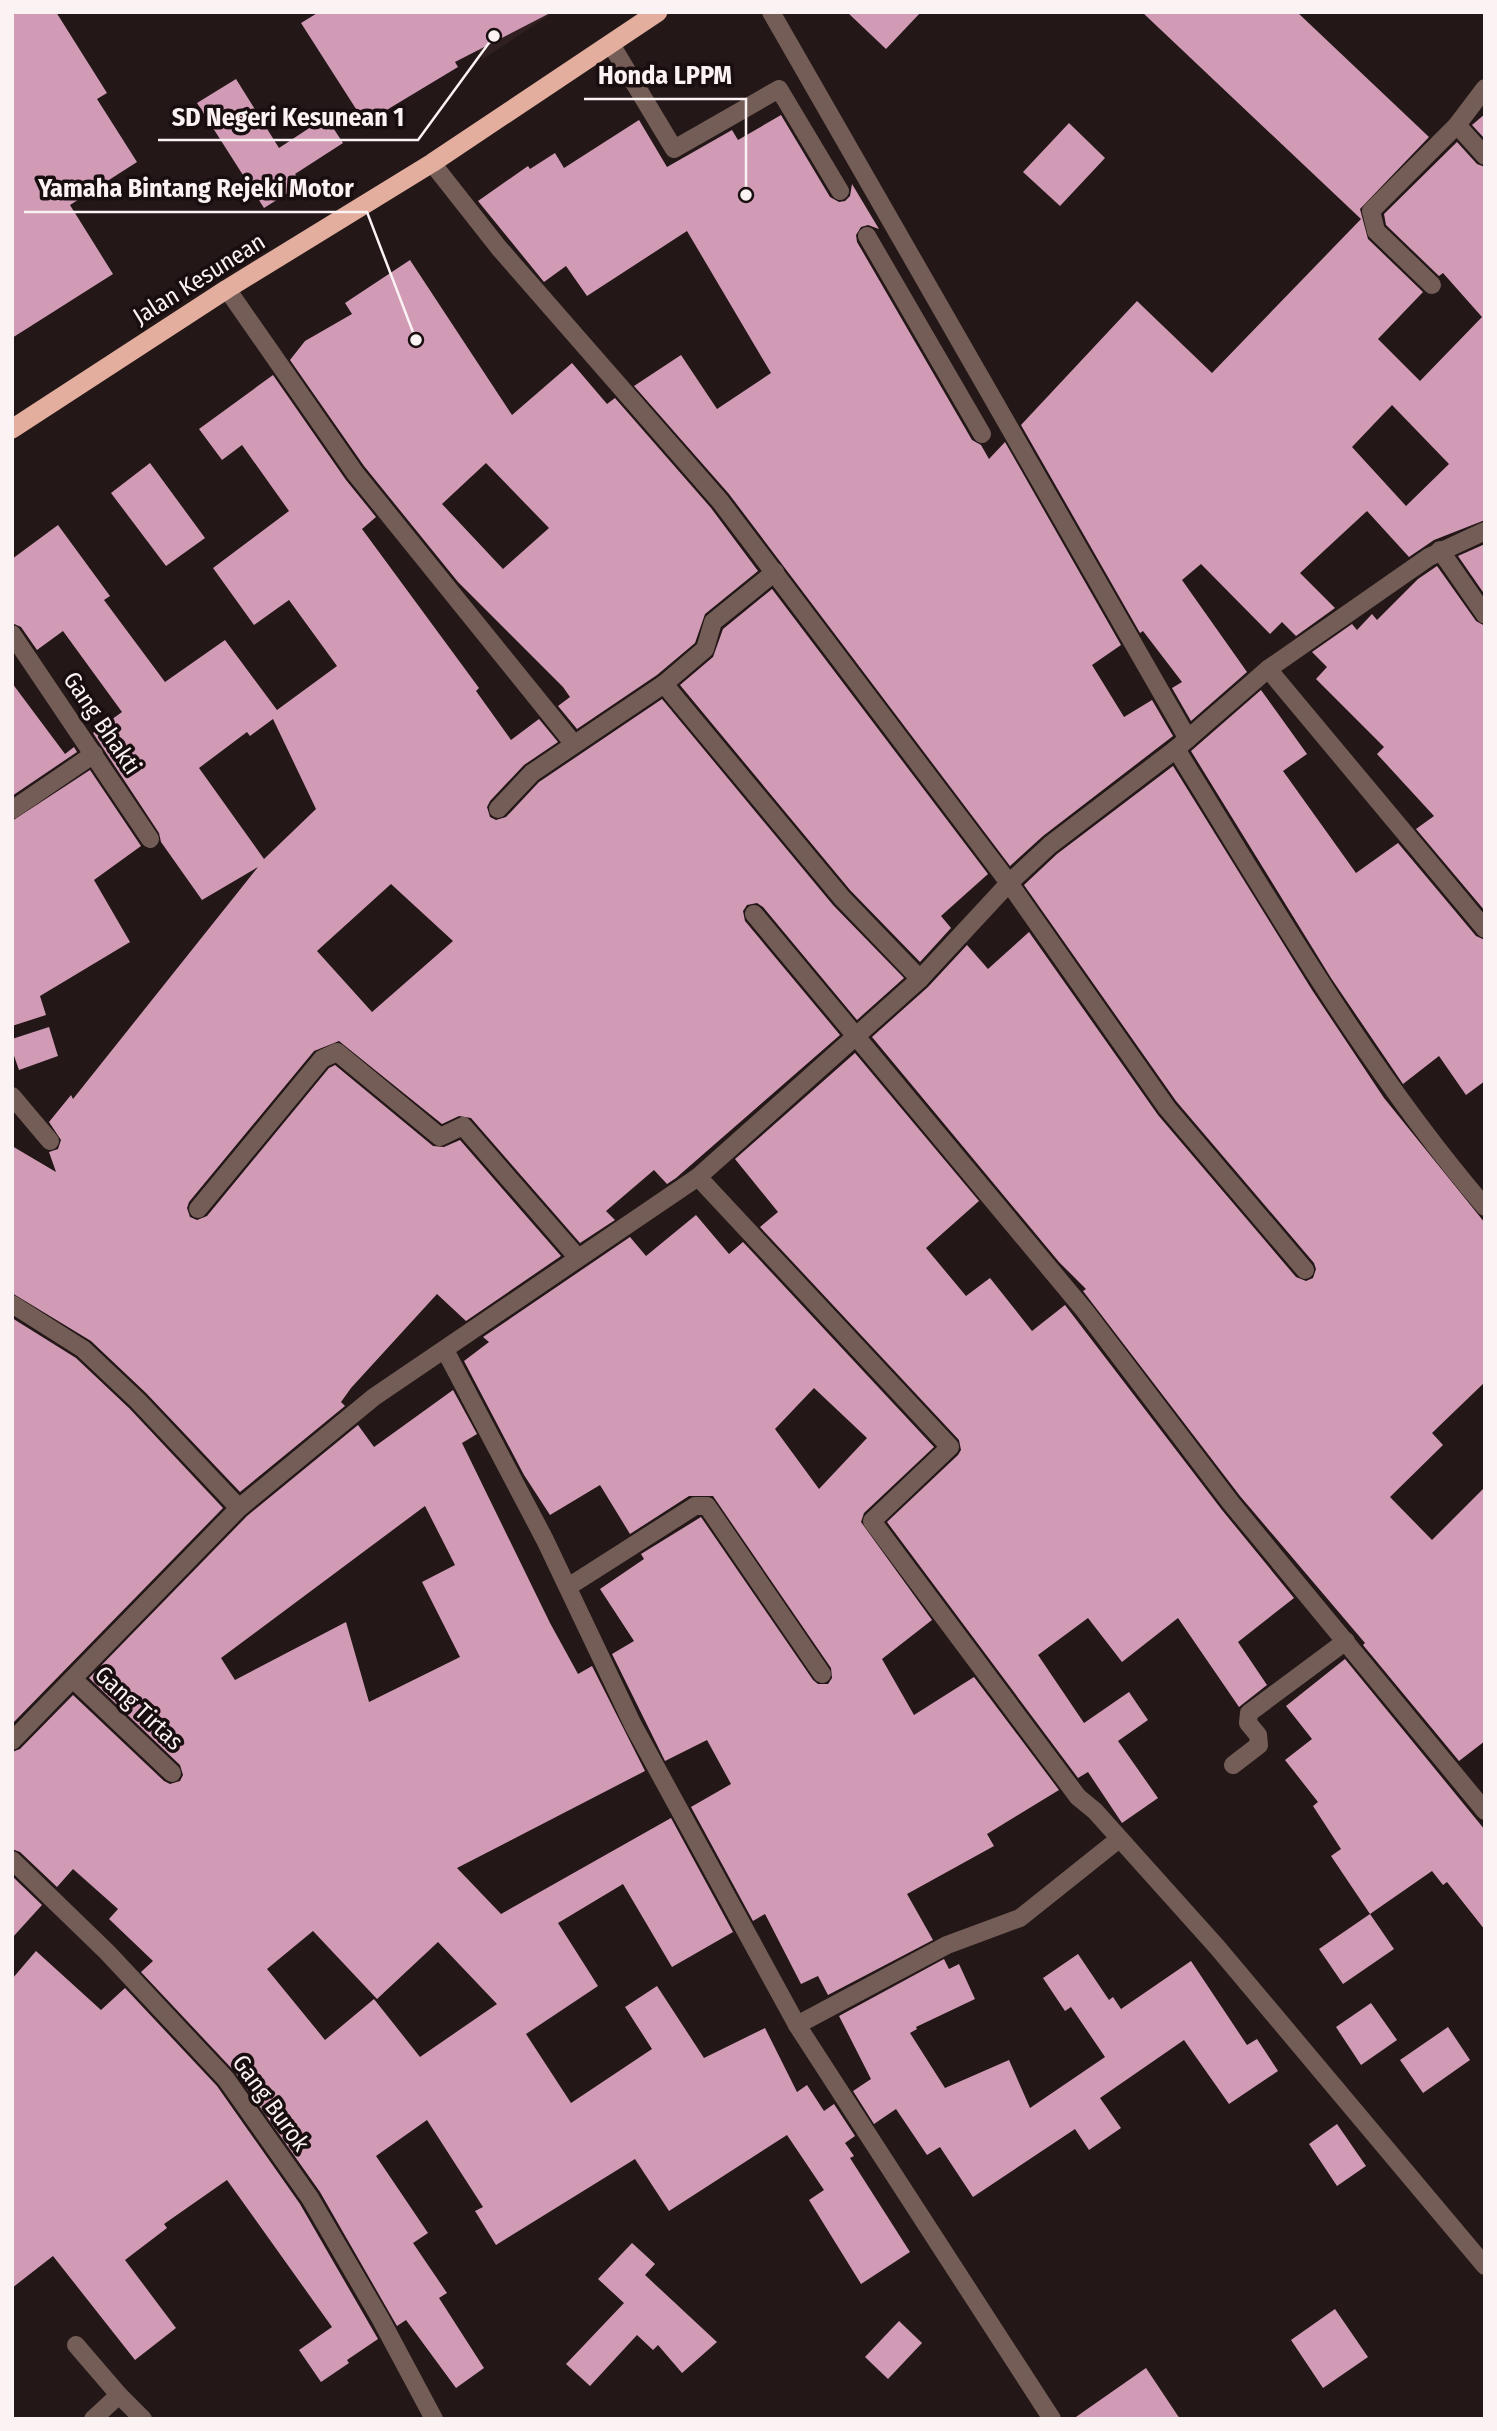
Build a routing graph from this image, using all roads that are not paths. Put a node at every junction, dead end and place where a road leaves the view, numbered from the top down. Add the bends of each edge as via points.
1 (658, 12) edge
2 (771, 12) edge
3 (612, 46) junction
4 (1485, 88) edge
5 (1457, 125) junction
6 (1485, 156) edge
7 (432, 163) junction
8 (840, 191) dead end
9 (867, 236) dead end
10 (1432, 285) dead end
11 (227, 289) junction
12 (12, 429) edge
13 (982, 434) dead end
14 (1485, 531) edge
15 (1440, 550) junction
16 (775, 572) junction
17 (1485, 615) edge
18 (12, 634) edge
19 (1268, 669) junction
20 (664, 684) junction
21 (573, 743) junction
22 (1182, 744) junction
23 (94, 754) junction
24 (498, 808) dead end
25 (12, 810) edge
26 (150, 839) dead end
27 (1009, 883) junction
28 (754, 915) dead end
29 (1485, 929) edge
30 (920, 979) junction
31 (855, 1038) junction
32 (12, 1096) edge
33 (50, 1141) dead end
34 (698, 1177) junction
35 (1485, 1207) edge
36 (198, 1209) dead end
37 (578, 1258) junction
38 (1305, 1270) dead end
39 (12, 1304) edge
40 (444, 1350) junction
41 (239, 1508) junction
42 (568, 1587) junction
43 (1346, 1642) junction
44 (822, 1674) dead end
45 (73, 1679) junction
46 (12, 1741) edge
47 (1233, 1765) dead end
48 (172, 1773) dead end
49 (1485, 1811) edge
50 (1119, 1839) junction
51 (12, 1860) edge
52 (797, 2025) junction
53 (1485, 2266) edge
54 (76, 2345) dead end
55 (119, 2395) junction
56 (93, 2419) edge
57 (143, 2419) edge
58 (434, 2419) edge
59 (1052, 2419) edge

1 - 3 highway, Jalan Kesunean
2 - 22 street
3 - 7 highway, Jalan Kesunean
3 - 8 street via 674,149 779,89
4 - 5 street
5 - 6 street
5 - 10 street via 1371,211 1376,231
7 - 11 highway, Jalan Kesunean
7 - 16 street
9 - 13 street
11 - 12 highway, Jalan Kesunean
11 - 21 street via 355,473
14 - 15 street
15 - 17 street
15 - 19 street
16 - 20 street via 713,622 705,649
16 - 27 street
18 - 23 street, Gang Bhakti
19 - 22 street
19 - 29 street
20 - 21 street
20 - 30 street via 842,898
21 - 24 street via 532,773
22 - 27 street via 1068,830
22 - 35 street via 1398,1097
23 - 25 street
23 - 26 street, Gang Bhakti
27 - 30 street
27 - 38 street via 1167,1108
28 - 31 street
30 - 31 street
31 - 34 street
31 - 43 street via 1085,1311 1231,1503
32 - 33 street
34 - 37 street
34 - 50 street via 950,1447 872,1521 1065,1781
36 - 37 street via 322,1059 337,1052 440,1137 463,1126
37 - 40 street
39 - 41 street via 83,1349
40 - 41 street via 374,1397
40 - 42 street
41 - 45 street
42 - 44 street via 695,1506 707,1506
42 - 52 street via 633,1725
43 - 47 street via 1249,1713 1248,1723 1258,1735 1259,1745
43 - 49 street
45 - 46 street
45 - 48 street, Gang Tirtas
50 - 52 street via 1020,1918 947,1945
50 - 53 street via 1217,1947
51 - 58 street, Gang Burok via 107,1952 226,2079 310,2198
52 - 59 street
54 - 55 street
55 - 56 street
55 - 57 street

